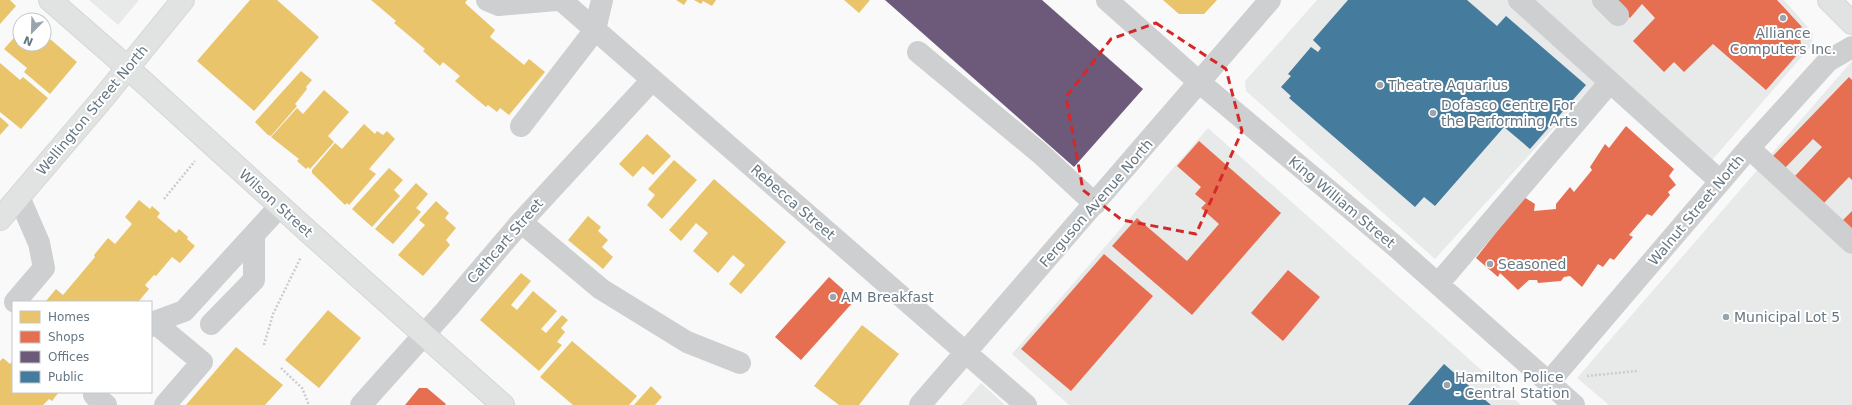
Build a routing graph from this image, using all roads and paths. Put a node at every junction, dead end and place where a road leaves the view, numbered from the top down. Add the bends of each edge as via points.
1 (50, 0) edge
2 (183, 0) edge
3 (487, 0) edge
4 (556, 0) edge
5 (561, 0) edge
6 (602, 0) edge
7 (1107, 0) edge
8 (1270, 0) edge
9 (1520, 0) edge
10 (1603, 0) edge
11 (1829, 0) edge
12 (1618, 15) dead end
13 (1852, 24) edge
14 (595, 30) junction
15 (1852, 47) edge
16 (918, 52) dead end
17 (128, 68) junction
18 (652, 80) junction
19 (1199, 82) junction
20 (1610, 82) junction
21 (521, 126) dead end
22 (210, 142) junction
23 (1749, 148) junction
24 (1720, 181) junction
25 (19, 198) junction
26 (164, 199) dead end
27 (1096, 204) junction
28 (280, 206) junction
29 (0, 219) edge
30 (521, 222) junction
31 (254, 235) junction
32 (312, 235) junction
33 (1852, 243) edge
34 (1438, 284) junction
35 (16, 301) edge
36 (12, 305) edge
37 (0, 309) edge
38 (152, 324) edge
39 (212, 324) dead end
40 (424, 335) junction
41 (264, 345) dead end
42 (966, 352) junction
43 (740, 363) dead end
44 (1565, 364) junction
45 (281, 368) dead end
46 (1637, 371) dead end
47 (1549, 382) junction
48 (95, 393) edge
49 (106, 405) edge
50 (165, 405) edge
51 (309, 405) edge
52 (361, 405) edge
53 (503, 405) edge
54 (920, 405) edge
55 (1026, 405) edge
56 (1574, 405) edge

1 - 17 main road, Wilson Street
2 - 17 main road, Wellington Street North
3 - 4 street via 500,5
5 - 14 street, Rebecca Street
6 - 14 street
7 - 19 street, King William Street
8 - 19 street, Ferguson Avenue North
9 - 20 street
10 - 12 street
11 - 13 main road
14 - 18 street, Rebecca Street
14 - 21 street
15 - 23 street, Walnut Street North via 1828,61
16 - 27 street via 1041,154
17 - 22 main road, Wilson Street
17 - 25 main road, Wellington Street North
18 - 30 street, Cathcart Street
18 - 42 street, Rebecca Street
19 - 27 street, Ferguson Avenue North
19 - 34 street, King William Street
20 - 24 street
20 - 34 street
22 - 26 path
22 - 28 main road, Wilson Street
23 - 24 street, Walnut Street North
23 - 33 street
24 - 44 street, Walnut Street North
25 - 29 main road, Wellington Street North
25 - 35 street via 39,243 44,268
27 - 42 street, Ferguson Avenue North
28 - 31 street
28 - 32 main road, Wilson Street
30 - 40 street, Cathcart Street
30 - 43 street via 601,289 687,342
31 - 38 street via 184,310
31 - 39 street via 254,280
32 - 40 main road, Wilson Street
32 - 41 path via 273,314
34 - 47 street, King William Street
36 - 37 street
38 - 50 street via 202,362
40 - 52 street, Cathcart Street
40 - 53 main road, Wilson Street
42 - 54 street, Ferguson Avenue North
42 - 55 street, Rebecca Street
44 - 46 path via 1586,376
44 - 47 street, Walnut Street North
45 - 51 path via 302,388
47 - 56 street, King William Street
48 - 49 street via 94,395

